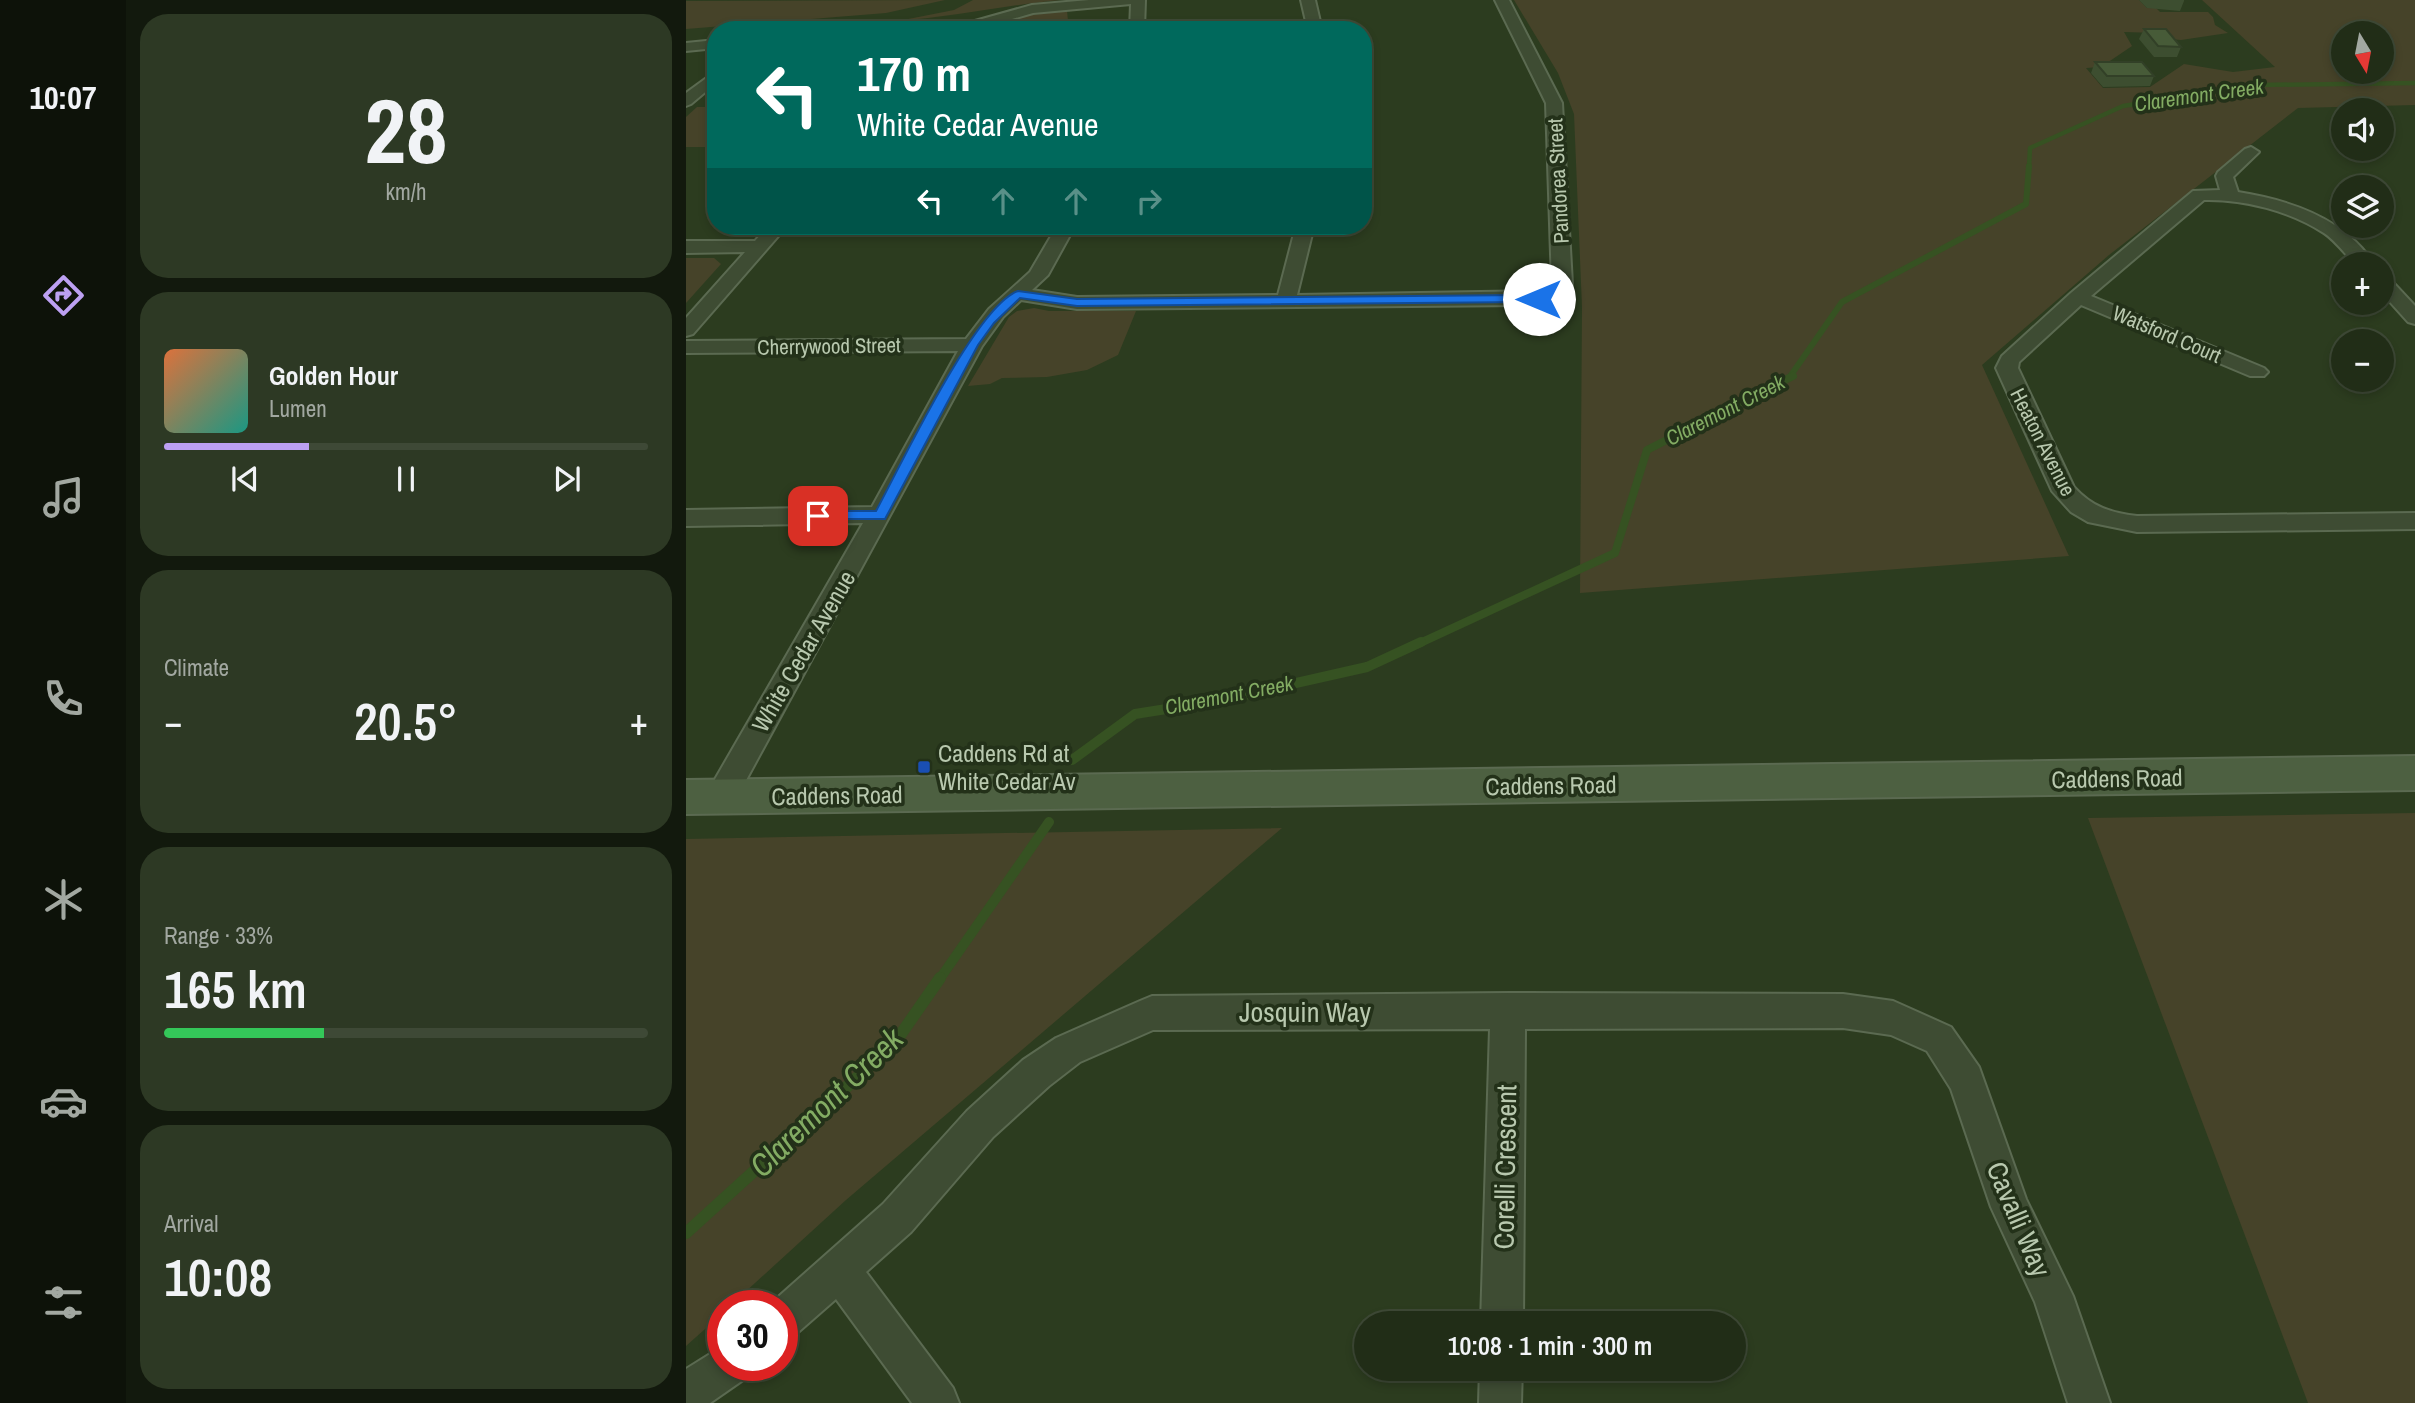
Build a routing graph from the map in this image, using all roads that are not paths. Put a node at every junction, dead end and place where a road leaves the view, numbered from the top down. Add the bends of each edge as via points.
1 (1136, 0) edge
2 (1308, 0) edge
3 (1502, 0) edge
4 (990, 21) edge
5 (1137, 21) edge
6 (1313, 21) edge
7 (707, 45) edge
8 (686, 47) edge
9 (707, 83) edge
10 (686, 101) edge
11 (2251, 152) dead end
12 (2230, 194) junction
13 (770, 235) edge
14 (1061, 235) edge
15 (1303, 235) edge
16 (760, 246) junction
17 (686, 247) edge
18 (2353, 252) edge
19 (1018, 294) junction
20 (2394, 295) edge
21 (2078, 297) junction
22 (1286, 301) junction
23 (2415, 318) edge
24 (686, 330) edge
25 (972, 345) junction
26 (686, 347) edge
27 (2257, 372) dead end
28 (880, 516) junction
29 (686, 518) edge
30 (2415, 521) edge
31 (2415, 773) edge
32 (703, 797) edge
33 (1508, 1010) junction
34 (1939, 1039) joint
35 (839, 1270) junction
36 (798, 1306) edge
37 (1502, 1311) edge
38 (707, 1380) edge
39 (1501, 1381) edge
40 (686, 1394) edge
41 (938, 1403) edge
42 (1500, 1403) edge
43 (2089, 1403) edge

1 - 4 street via 1032,9
1 - 5 street
2 - 6 street
3 - 22 street, Pandorea Street via 1554,103 1560,292 1539,299
7 - 8 street
9 - 10 street
11 - 12 street via 2224,176
12 - 18 street, Heaton Avenue via 2313,220 2332,230
12 - 21 street, Heaton Avenue via 2199,195 2191,200
13 - 16 street
14 - 19 street, White Cedar Avenue via 1042,269
15 - 22 street
16 - 17 street
16 - 24 street
19 - 22 street, Pandorea Street via 1077,303
19 - 25 street, White Cedar Avenue
20 - 23 street
21 - 27 street, Watsford Court
21 - 30 street, Heaton Avenue via 2009,360 2007,368 2064,491 2075,505 2092,516 2137,524
25 - 26 street, Cherrywood Street
25 - 28 street, White Cedar Avenue
28 - 29 street
28 - 32 street, White Cedar Avenue
31 - 32 street, Caddens Road
33 - 34 street, Josquin Way via 1843,1010 1893,1018
33 - 35 street, Josquin Way via 1152,1013 1052,1060 980,1125 897,1218
33 - 37 street, Corelli Crescent
34 - 43 street, Cavalli Way via 1966,1080 2010,1207 2053,1296
35 - 36 street, Josquin Way
35 - 41 street
38 - 40 street
39 - 42 street

